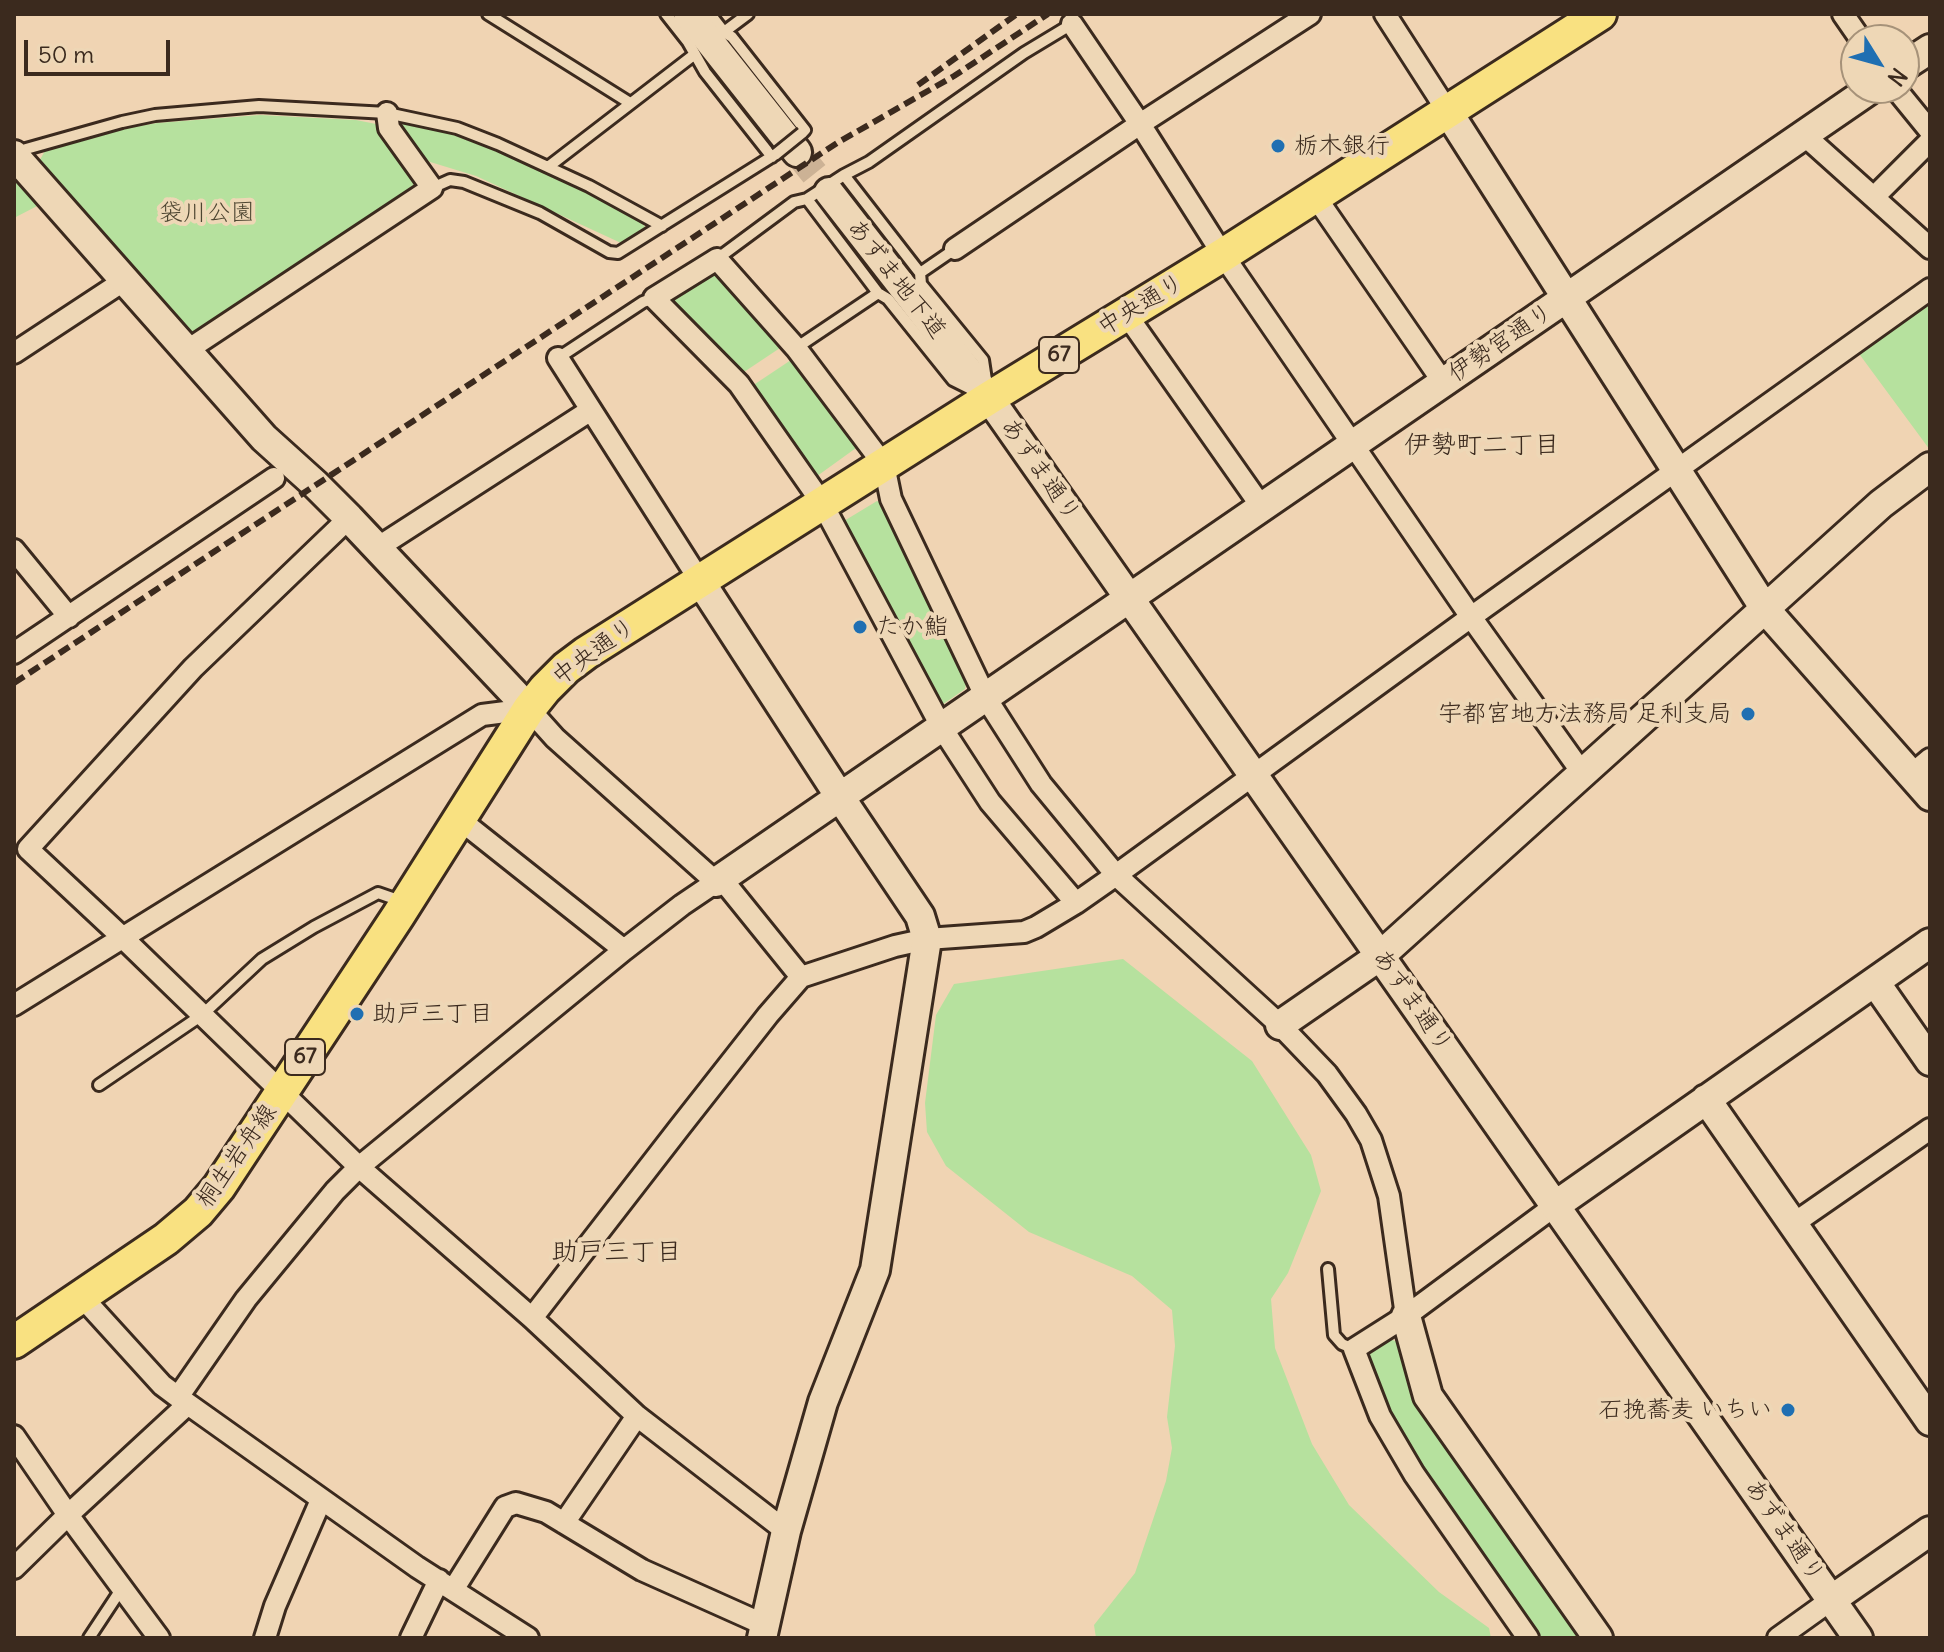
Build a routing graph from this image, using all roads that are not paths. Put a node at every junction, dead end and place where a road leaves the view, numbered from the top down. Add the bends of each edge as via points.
1 (488, 14) edge
2 (666, 14) edge
3 (688, 14) edge
4 (710, 14) edge
5 (748, 14) edge
6 (1310, 14) edge
7 (1385, 14) edge
8 (1600, 14) edge
9 (1072, 24) joint
10 (724, 32) junction
11 (695, 54) junction
12 (630, 103) junction
13 (1849, 104) edge
14 (1908, 104) edge
15 (1448, 112) junction
16 (387, 113) junction
17 (1140, 124) junction
18 (1930, 131) edge
19 (1804, 135) junction
20 (1930, 141) edge
21 (787, 149) junction
22 (14, 156) edge
23 (548, 167) junction
24 (432, 188) junction
25 (827, 188) junction
26 (1315, 196) junction
27 (1874, 197) junction
28 (662, 226) junction
29 (1930, 248) edge
30 (955, 249) joint
31 (1223, 255) junction
32 (717, 259) junction
33 (920, 273) junction
34 (125, 280) junction
35 (1930, 289) edge
36 (878, 293) junction
37 (654, 298) junction
38 (1568, 298) junction
39 (1126, 314) junction
40 (796, 348) junction
41 (186, 351) junction
42 (14, 353) edge
43 (558, 358) joint
44 (963, 366) joint
45 (1443, 382) junction
46 (989, 398) junction
47 (591, 410) junction
48 (1352, 444) junction
49 (884, 465) junction
50 (1930, 467) edge
51 (1675, 470) junction
52 (274, 478) dead end
53 (822, 503) junction
54 (1261, 506) junction
55 (349, 518) junction
56 (377, 548) junction
57 (14, 550) edge
58 (700, 581) junction
59 (1129, 599) junction
60 (1765, 609) junction
61 (69, 617) junction
62 (1471, 617) junction
63 (14, 653) edge
64 (986, 698) junction
65 (529, 709) junction
66 (942, 728) junction
67 (1921, 767) edge
68 (1254, 774) junction
69 (1583, 774) junction
70 (1930, 796) edge
71 (840, 797) junction
72 (459, 819) junction
73 (1116, 875) junction
74 (719, 880) junction
75 (406, 903) junction
76 (1076, 903) junction
77 (122, 937) junction
78 (927, 939) junction
79 (1930, 943) edge
80 (624, 950) junction
81 (1380, 956) junction
82 (801, 977) junction
83 (1875, 982) junction
84 (14, 1005) edge
85 (202, 1015) junction
86 (1280, 1025) junction
87 (1930, 1061) edge
88 (99, 1085) dead end
89 (281, 1093) junction
90 (1706, 1099) junction
91 (1930, 1129) edge
92 (359, 1167) junction
93 (1556, 1205) junction
94 (1793, 1224) junction
95 (1328, 1269) dead end
96 (82, 1297) junction
97 (1406, 1316) junction
98 (532, 1318) junction
99 (14, 1342) edge
100 (1354, 1349) junction
101 (183, 1401) junction
102 (637, 1416) junction
103 (1930, 1421) edge
104 (14, 1436) edge
105 (321, 1500) junction
106 (68, 1515) junction
107 (564, 1523) junction
108 (786, 1531) junction
109 (1930, 1531) edge
110 (14, 1568) edge
111 (446, 1585) junction
112 (122, 1588) junction
113 (1831, 1600) junction
114 (763, 1632) edge
115 (89, 1638) edge
116 (159, 1638) edge
117 (265, 1638) edge
118 (411, 1638) edge
119 (527, 1638) edge
120 (1528, 1638) edge
121 (1598, 1638) edge
122 (1778, 1638) edge
123 (1858, 1638) edge

1 - 12 lane
2 - 11 lane
3 - 21 street
4 - 10 lane
5 - 10 lane
6 - 17 street
7 - 15 street
8 - 15 main road, 中央通り / 67
9 - 17 street
9 - 25 lane
10 - 21 lane via 805,130
11 - 12 lane
11 - 21 lane via 705,72
12 - 23 lane
13 - 19 street, 伊勢宮通り
14 - 18 street
15 - 26 main road, 中央通り / 67
15 - 38 street
16 - 22 lane via 259,106 155,115
16 - 23 lane via 457,128
16 - 24 street via 389,128
17 - 30 street
17 - 31 street
19 - 27 street
19 - 38 street, 伊勢宮通り
20 - 27 street
21 - 28 lane
22 - 34 street
23 - 28 lane
24 - 28 lane via 450,180 464,182 540,213 609,252 618,253
24 - 41 street
25 - 32 lane via 794,202
25 - 33 lane
25 - 36 lane
25 - 44 street, あずま地下道
26 - 31 main road, 中央通り / 67
26 - 45 street
27 - 29 street
30 - 33 lane
31 - 39 main road, 中央通り / 67
31 - 48 street
32 - 37 street
32 - 40 street
33 - 46 lane via 921,284 983,360
34 - 41 street
34 - 42 street
35 - 51 street
36 - 40 lane
36 - 46 lane via 953,380
37 - 43 lane
37 - 53 street via 739,384
38 - 45 street, 伊勢宮通り
38 - 51 street
39 - 46 main road, 中央通り / 67
39 - 54 street
40 - 49 street
41 - 55 street via 264,438
43 - 47 street
44 - 46 street, あずま通り
45 - 48 street, 伊勢宮通り
46 - 49 main road, 中央通り / 67
46 - 59 street, あずま通り
47 - 56 street
47 - 58 street
48 - 54 street, 伊勢宮通り
48 - 62 street
49 - 53 main road, 中央通り / 67
49 - 64 street via 891,499
50 - 60 street
51 - 60 street
51 - 62 street
52 - 61 street
53 - 58 main road, 中央通り / 67
53 - 66 street
54 - 59 street, 伊勢宮通り
55 - 56 street
55 - 77 street via 193,668 28,849
56 - 65 street
57 - 61 street
58 - 65 main road, 中央通り / 67 via 586,653
58 - 71 street
59 - 64 street, 伊勢宮通り
59 - 68 street, あずま通り
60 - 67 street
60 - 69 street
61 - 63 street
62 - 68 street
62 - 69 street
64 - 66 street, 伊勢宮通り
64 - 73 street via 1041,784
65 - 72 main road, 桐生岩舟線 / 67
65 - 74 street via 555,738
65 - 77 street via 482,715
66 - 71 street, 伊勢宮通り
66 - 76 street via 990,802
67 - 70 street
68 - 73 street
68 - 81 street, あずま通り
69 - 81 street
71 - 74 street, 伊勢宮通り
71 - 78 street via 920,916
72 - 75 main road, 桐生岩舟線 / 67
72 - 80 street
73 - 76 street
73 - 86 street
74 - 80 street
74 - 82 street
75 - 85 lane via 378,893 314,927 262,959
75 - 89 main road, 桐生岩舟線 / 67
76 - 78 street via 1024,932
77 - 84 street
77 - 85 street
78 - 82 street
78 - 108 street via 875,1270 823,1402
79 - 83 street
80 - 92 street
81 - 86 street
81 - 93 street, あずま通り
82 - 98 street
83 - 87 street
83 - 90 street
85 - 88 lane
85 - 89 street
86 - 97 street via 1327,1074 1371,1140 1389,1196
89 - 92 street
89 - 96 main road, 桐生岩舟線 / 67 via 198,1212
90 - 93 street
90 - 94 street
91 - 94 street
92 - 98 street
92 - 101 street via 246,1299
93 - 97 street
93 - 113 street, あずま通り
94 - 103 street
95 - 100 lane via 1334,1335
96 - 99 main road, 桐生岩舟線 / 67
96 - 101 street
97 - 100 street
97 - 121 street via 1428,1396
98 - 102 street
100 - 120 street via 1380,1416 1414,1474
101 - 105 street
101 - 106 street
102 - 107 street
102 - 108 street
104 - 106 street
105 - 111 street
105 - 117 street
106 - 110 street
106 - 112 street
107 - 111 street via 516,1503 505,1507
107 - 114 street
108 - 114 street
109 - 113 street
111 - 118 street
111 - 119 street
112 - 115 lane
112 - 116 street
113 - 122 street
113 - 123 street, あずま通り

